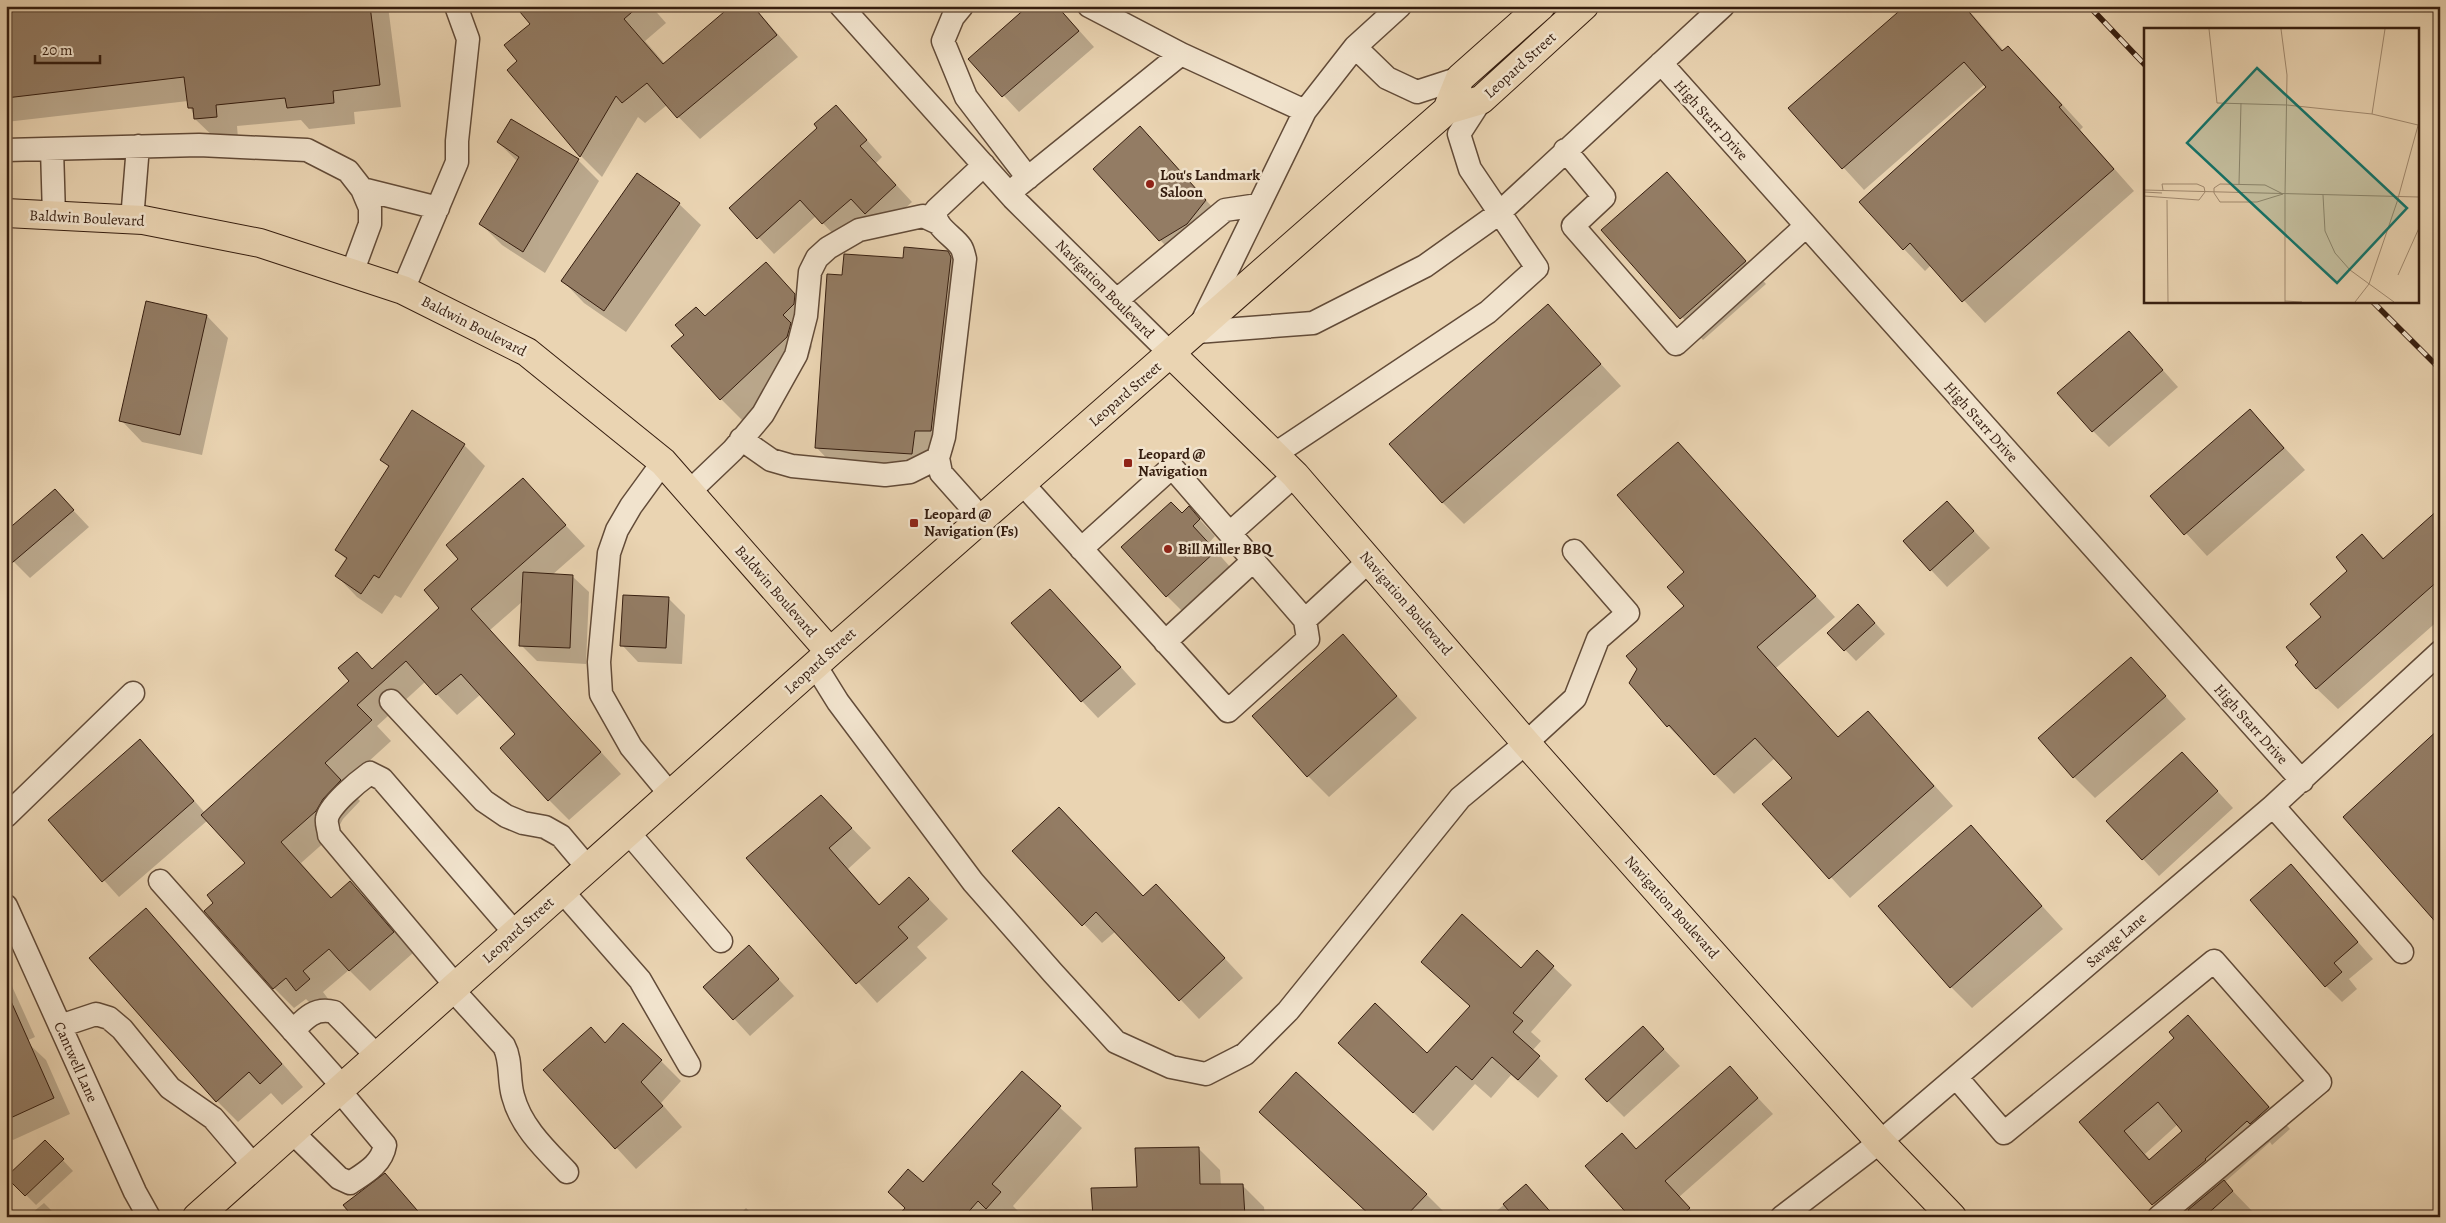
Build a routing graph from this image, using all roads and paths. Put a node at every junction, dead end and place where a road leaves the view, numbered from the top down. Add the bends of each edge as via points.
1 (456, 6) edge
2 (841, 6) edge
3 (962, 6) edge
4 (1089, 6) edge
5 (1400, 6) edge
6 (1541, 6) edge
7 (1584, 6) edge
8 (1723, 6) edge
9 (1355, 47) junction
10 (1181, 54) junction
11 (1661, 64) junction
12 (1460, 78) junction
13 (1481, 100) junction
14 (1448, 110) junction
15 (1305, 111) junction
16 (138, 146) junction
17 (52, 149) junction
18 (6, 150) edge
19 (1565, 150) junction
20 (984, 165) junction
21 (1028, 178) junction
22 (362, 189) junction
23 (1009, 193) junction
24 (1258, 205) junction
25 (438, 208) junction
26 (6, 213) edge
27 (1498, 214) junction
28 (54, 216) junction
29 (132, 220) junction
30 (938, 223) junction
31 (1806, 226) junction
32 (352, 273) junction
33 (402, 290) junction
34 (1117, 300) junction
35 (1197, 332) junction
36 (1171, 354) junction
37 (742, 440) junction
38 (1276, 454) junction
39 (938, 458) junction
40 (663, 462) junction
41 (1295, 475) junction
42 (1022, 484) junction
43 (689, 492) junction
44 (982, 519) junction
45 (1230, 533) junction
46 (1081, 549) junction
47 (1574, 551) dead end
48 (1254, 560) junction
49 (1369, 561) junction
50 (1305, 620) junction
51 (1165, 642) junction
52 (2440, 652) edge
53 (822, 659) junction
54 (133, 693) dead end
55 (392, 701) dead end
56 (1526, 743) junction
57 (2302, 781) junction
58 (670, 794) junction
59 (2273, 806) junction
60 (6, 816) edge
61 (628, 832) junction
62 (588, 868) junction
63 (160, 881) dead end
64 (562, 891) junction
65 (6, 906) edge
66 (515, 932) junction
67 (721, 941) dead end
68 (2402, 952) dead end
69 (454, 987) junction
70 (60, 1026) junction
71 (293, 1031) junction
72 (377, 1056) junction
73 (689, 1065) dead end
74 (1956, 1076) junction
75 (341, 1088) junction
76 (292, 1132) junction
77 (1880, 1142) junction
78 (254, 1166) junction
79 (567, 1172) dead end
80 (149, 1217) edge
81 (197, 1217) edge
82 (1782, 1217) edge
83 (1952, 1217) edge
84 (2159, 1217) edge

1 - 25 street via 468,38 457,162
2 - 20 street, Navigation Boulevard
3 - 21 street via 953,16 943,41 966,97
4 - 10 street
5 - 9 street
6 - 12 main road, Leopard Street
7 - 13 main road, Leopard Street
8 - 11 street
9 - 12 street via 1387,78 1417,92
9 - 15 street
10 - 15 street
10 - 21 street
11 - 19 street
11 - 31 street, High Starr Drive
12 - 14 main road, Leopard Street
13 - 14 main road, Leopard Street
13 - 27 street via 1459,134 1470,169
14 - 35 main road, Leopard Street
15 - 24 street
16 - 17 street
16 - 22 street via 308,150 348,170
16 - 29 street
17 - 18 street
17 - 28 street
19 - 27 street
19 - 31 street via 1604,197 1573,226 1676,344
20 - 23 street, Navigation Boulevard
20 - 30 street via 936,210
21 - 23 street
22 - 25 street
22 - 32 street via 370,208 370,224
23 - 34 street, Navigation Boulevard
24 - 34 street via 1225,210
24 - 35 street
25 - 33 street
26 - 28 main road, Baldwin Boulevard
27 - 35 street via 1425,266 1313,323
27 - 38 street via 1537,268 1488,312
28 - 29 main road, Baldwin Boulevard
29 - 32 main road, Baldwin Boulevard via 260,243
30 - 37 street via 923,216 859,230 817,258 810,272 806,316 796,355 763,414
30 - 39 street via 961,248 965,259 944,437
31 - 57 street, High Starr Drive
32 - 33 main road, Baldwin Boulevard
33 - 40 main road, Baldwin Boulevard via 527,352
34 - 36 street, Navigation Boulevard
35 - 36 main road, Leopard Street
36 - 38 main road, Navigation Boulevard
36 - 42 main road, Leopard Street
37 - 39 street via 771,460 792,466 885,476 910,472
37 - 43 street
38 - 41 main road, Navigation Boulevard
39 - 44 street via 942,472
40 - 43 main road, Baldwin Boulevard
40 - 58 street via 630,506 609,553 600,662 601,694 631,747
41 - 45 street
41 - 49 main road, Navigation Boulevard
42 - 44 main road, Leopard Street
42 - 46 street
43 - 53 main road, Baldwin Boulevard
44 - 53 main road, Leopard Street
45 - 46 street via 1172,467
45 - 48 street
46 - 51 street
47 - 56 street via 1628,613 1598,639 1575,698
48 - 50 street
48 - 51 street
49 - 50 street
49 - 56 main road, Navigation Boulevard
50 - 51 street via 1308,639 1228,710
52 - 57 street, Savage Lane
53 - 56 street via 838,702 973,882 1116,1042 1171,1067 1206,1074 1244,1054 1288,1011 1460,798
53 - 58 main road, Leopard Street
54 - 60 street
55 - 62 street via 484,801 514,820 545,827 561,836
56 - 77 main road, Navigation Boulevard
57 - 59 street, Savage Lane
58 - 61 main road, Leopard Street
59 - 68 street
59 - 74 street, Savage Lane
61 - 62 main road, Leopard Street
61 - 67 street
62 - 64 main road, Leopard Street
63 - 71 street
64 - 66 main road, Leopard Street
64 - 73 street via 640,980
65 - 70 street, Cantwell Lane
66 - 69 main road, Leopard Street
66 - 69 street via 382,779 370,773 359,781 329,811 326,820 330,835
69 - 72 main road, Leopard Street
69 - 79 street via 504,1046 508,1054 513,1096 520,1114 538,1142
70 - 78 street via 96,1014 109,1018 122,1029 170,1088 214,1118
70 - 80 street, Cantwell Lane
71 - 72 street via 308,1014 326,1010 334,1012
71 - 75 street
72 - 75 main road, Leopard Street
74 - 77 street, Savage Lane
74 - 84 street via 2004,1133 2214,960 2320,1082
75 - 76 main road, Leopard Street
75 - 76 street via 385,1145 383,1156 368,1171 350,1182 339,1178
76 - 78 main road, Leopard Street
77 - 82 street, Savage Lane
77 - 83 main road, Navigation Boulevard
78 - 81 main road, Leopard Street

